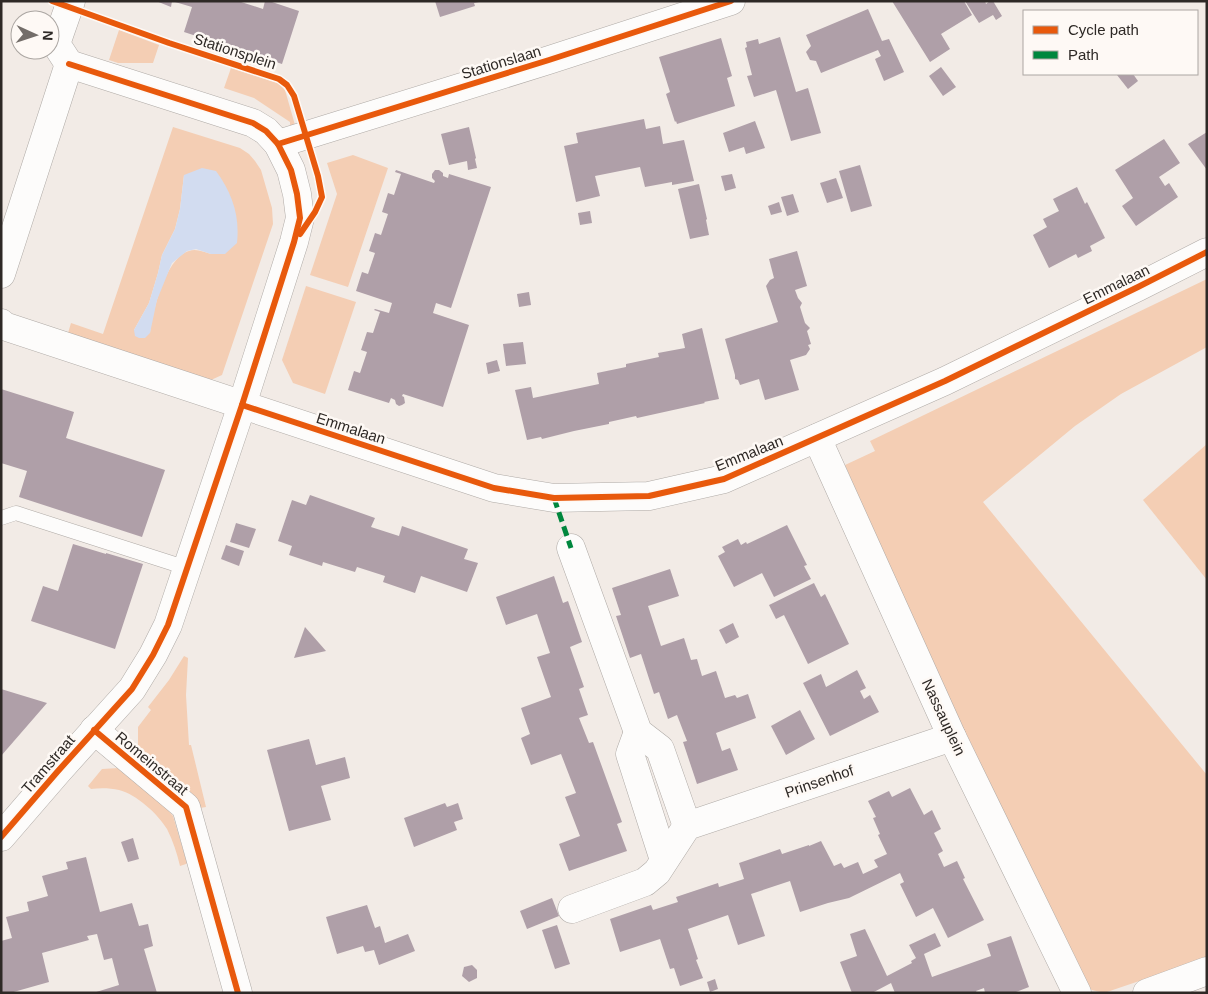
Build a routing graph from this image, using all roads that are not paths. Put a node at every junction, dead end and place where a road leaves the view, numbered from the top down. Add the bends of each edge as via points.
1 (71, 1) edge
2 (731, 1) edge
3 (69, 64) junction
4 (278, 144) junction
5 (1207, 252) edge
6 (1, 274) edge
7 (1, 323) edge
8 (242, 405) junction
9 (817, 438) junction
10 (1, 518) edge
11 (571, 548) dead end
12 (187, 568) junction
13 (94, 730) junction
14 (638, 732) junction
15 (952, 737) junction
16 (687, 826) junction
17 (1, 837) edge
18 (664, 860) junction
19 (572, 909) dead end
20 (1207, 971) edge
21 (238, 993) edge
22 (1078, 993) edge
23 (1147, 993) edge

1 - 3 street via 56,44
2 - 4 street, Stationslaan
3 - 4 street via 253,123 266,130
3 - 6 street
4 - 8 street via 291,170 300,218
5 - 9 street, Emmalaan via 945,381
7 - 8 street
8 - 9 street, Emmalaan via 494,488 554,498 649,496 724,479
8 - 12 street, Romeinstraat
9 - 15 street, Nassauplein
10 - 12 lane via 16,513
11 - 14 street
12 - 13 street, Romeinstraat via 168,625 153,654 132,689
13 - 17 street, Tramstraat
13 - 21 street, Romeinstraat via 186,807
14 - 16 street via 660,749
14 - 18 street via 630,754
15 - 16 street, Prinsenhof
15 - 22 street, Nassauplein
16 - 18 street
18 - 19 street via 657,872 645,882
20 - 23 street

